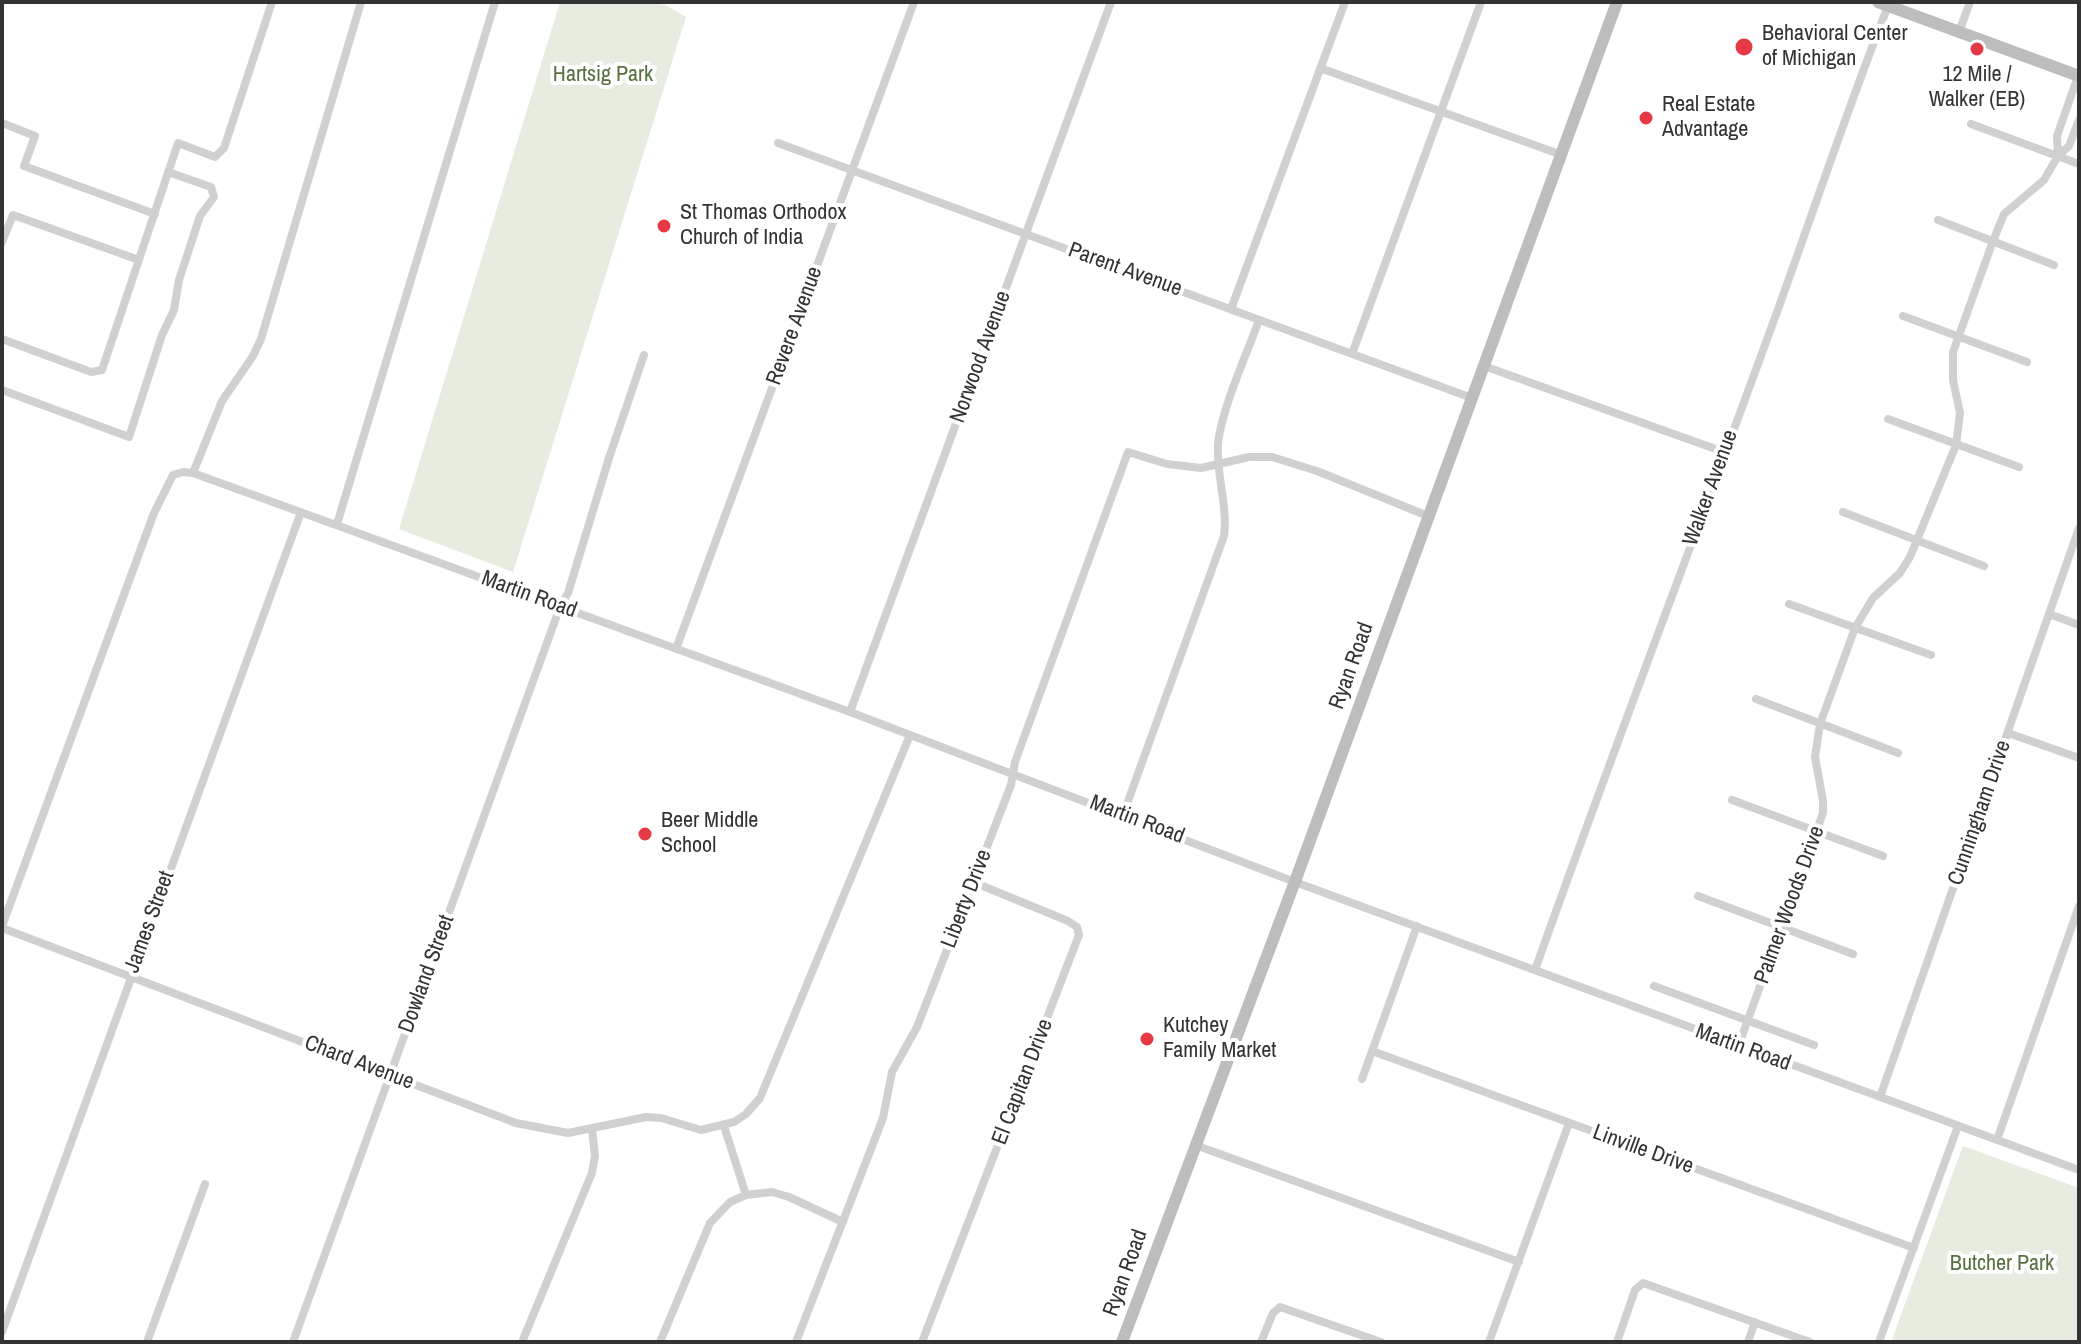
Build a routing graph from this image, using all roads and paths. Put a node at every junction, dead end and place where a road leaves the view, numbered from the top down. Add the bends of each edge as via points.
1 (271, 2) edge
2 (361, 2) edge
3 (495, 2) edge
4 (914, 2) edge
5 (1111, 2) edge
6 (1345, 2) edge
7 (1481, 2) edge
8 (1617, 2) edge
9 (1970, 2) edge
10 (1883, 4) edge
11 (1959, 32) junction
12 (1320, 68) junction
13 (2079, 76) edge
14 (1442, 111) junction
15 (2079, 120) edge
16 (2, 123) edge
17 (1971, 124) dead end
18 (778, 143) dead end
19 (1562, 155) junction
20 (2058, 156) junction
21 (2079, 164) edge
22 (852, 170) junction
23 (168, 172) junction
24 (155, 214) junction
25 (1938, 220) dead end
26 (1027, 233) junction
27 (1993, 241) junction
28 (2, 242) edge
29 (139, 260) junction
30 (2054, 265) dead end
31 (1231, 309) junction
32 (1903, 316) dead end
33 (1259, 320) junction
34 (1958, 337) junction
35 (1352, 354) junction
36 (644, 355) dead end
37 (2027, 362) dead end
38 (1484, 366) junction
39 (100, 372) junction
40 (2, 390) edge
41 (1472, 398) junction
42 (1888, 419) dead end
43 (1956, 445) junction
44 (1724, 452) junction
45 (1218, 464) junction
46 (2019, 467) dead end
47 (193, 473) junction
48 (301, 512) junction
49 (1843, 512) dead end
50 (1428, 516) junction
51 (337, 524) junction
52 (2079, 528) edge
53 (1918, 542) junction
54 (1984, 566) dead end
55 (1789, 604) dead end
56 (560, 607) junction
57 (2049, 614) junction
58 (2079, 625) edge
59 (1855, 628) junction
60 (676, 649) junction
61 (1931, 655) dead end
62 (1756, 699) dead end
63 (850, 712) junction
64 (1820, 724) junction
65 (2008, 733) junction
66 (910, 735) junction
67 (1898, 753) dead end
68 (2079, 758) edge
69 (1013, 774) junction
70 (1732, 800) dead end
71 (1123, 815) junction
72 (1817, 832) junction
73 (1883, 856) dead end
74 (973, 882) junction
75 (1295, 882) junction
76 (1698, 896) dead end
77 (2079, 906) edge
78 (1417, 926) junction
79 (2, 927) edge
80 (1782, 928) junction
81 (1853, 954) dead end
82 (1535, 970) junction
83 (130, 977) junction
84 (1654, 986) dead end
85 (1748, 1021) junction
86 (1814, 1045) dead end
87 (1738, 1047) junction
88 (1372, 1051) junction
89 (390, 1074) junction
90 (1362, 1079) dead end
91 (1880, 1097) junction
92 (1569, 1123) junction
93 (724, 1126) junction
94 (1958, 1126) junction
95 (592, 1129) junction
96 (1997, 1140) junction
97 (1195, 1145) junction
98 (2079, 1170) edge
99 (205, 1184) dead end
100 (746, 1195) junction
101 (843, 1222) junction
102 (1914, 1248) junction
103 (1519, 1262) junction
104 (1755, 1322) junction
105 (2, 1332) edge
106 (147, 1342) edge
107 (293, 1342) edge
108 (522, 1342) edge
109 (660, 1342) edge
110 (796, 1342) edge
111 (922, 1342) edge
112 (1122, 1342) edge
113 (1261, 1342) edge
114 (1381, 1342) edge
115 (1489, 1342) edge
116 (1617, 1342) edge
117 (1748, 1342) edge
118 (1810, 1342) edge
119 (1879, 1342) edge

1 - 23 street via 220,150 211,156 178,143
2 - 47 street via 261,339 222,401
3 - 51 street
4 - 22 street, Revere Avenue
5 - 26 street, Norwood Avenue
6 - 12 street
7 - 14 street
8 - 19 main road, Ryan Road
9 - 11 street
10 - 11 main road
10 - 44 street, Walker Avenue
11 - 13 main road
12 - 14 street
12 - 31 street
13 - 20 street, Palmer Woods Drive via 2057,136
14 - 19 street
14 - 35 street
15 - 20 street, Palmer Woods Drive via 2069,146
16 - 24 street via 35,136 24,166
17 - 20 street
18 - 22 street, Parent Avenue
19 - 38 main road, Ryan Road
20 - 21 street
20 - 27 street, Palmer Woods Drive via 2044,180 2004,214
22 - 26 street, Parent Avenue
22 - 60 street, Revere Avenue
23 - 24 street
23 - 40 street via 211,187 214,197 200,216 129,437
24 - 29 street
25 - 27 street
26 - 31 street, Parent Avenue
26 - 63 street, Norwood Avenue
27 - 30 street
27 - 34 street, Palmer Woods Drive
28 - 29 street via 13,215
29 - 39 street
31 - 33 street, Parent Avenue
32 - 34 street
33 - 35 street, Parent Avenue
33 - 45 street via 1220,428
34 - 37 street
34 - 43 street, Palmer Woods Drive via 1952,366 1960,413
35 - 41 street, Parent Avenue
36 - 56 street, Dowland Street
38 - 41 main road, Ryan Road
38 - 44 street
39 - 39 street via 91,372 2,339 90,372
41 - 50 main road, Ryan Road
42 - 43 street
43 - 46 street
43 - 53 street, Palmer Woods Drive
44 - 82 street, Walker Avenue
45 - 50 street via 1249,457 1282,459
45 - 69 street, Liberty Drive via 1183,468 1128,452
45 - 71 street via 1224,536
47 - 48 street, Martin Road
47 - 79 street via 173,475 154,513
48 - 51 street, Martin Road
48 - 83 street, James Street
49 - 53 street
50 - 75 main road, Ryan Road
51 - 56 street, Martin Road
52 - 57 street, Cunningham Drive
53 - 54 street
53 - 59 street, Palmer Woods Drive
55 - 59 street
56 - 60 street, Martin Road
56 - 89 street, Dowland Street
57 - 58 street
57 - 65 street, Cunningham Drive
59 - 61 street
59 - 64 street, Palmer Woods Drive
60 - 63 street, Martin Road
62 - 64 street
63 - 66 street, Martin Road
64 - 67 street
64 - 72 street, Palmer Woods Drive via 1815,757 1823,801
65 - 68 street
65 - 91 street, Cunningham Drive
66 - 69 street, Martin Road
66 - 93 street via 760,1098
69 - 71 street, Martin Road
69 - 74 street, Liberty Drive
70 - 72 street
71 - 75 street, Martin Road
72 - 73 street
72 - 80 street, Palmer Woods Drive
74 - 101 street, Liberty Drive via 917,1027 892,1072 883,1118
74 - 111 street, El Capitan Drive via 1068,921 1079,935
75 - 78 street, Martin Road
75 - 97 main road, Ryan Road
76 - 80 street
77 - 96 street
78 - 82 street, Martin Road
78 - 88 street
79 - 83 street, Chard Avenue
80 - 81 street
80 - 85 street, Palmer Woods Drive
82 - 87 street, Martin Road
83 - 89 street, Chard Avenue
83 - 105 street, James Street
84 - 85 street
85 - 86 street
85 - 87 street, Palmer Woods Drive
87 - 91 street, Martin Road
88 - 90 street
88 - 92 street, Linville Drive
89 - 95 street, Chard Avenue via 516,1123 568,1133
89 - 107 street, Dowland Street
91 - 94 street, Martin Road
92 - 102 street, Linville Drive
92 - 103 street
93 - 95 street, Chard Avenue via 701,1130 646,1117
93 - 100 street
94 - 96 street, Martin Road
94 - 102 street
95 - 108 street via 592,1173
96 - 98 street, Martin Road
97 - 103 street
97 - 112 main road, Ryan Road
99 - 106 street
100 - 101 street via 780,1194
100 - 109 street via 720,1210 710,1223
101 - 110 street, Liberty Drive
102 - 119 street
103 - 115 street
104 - 116 street via 1639,1285
104 - 117 street
104 - 118 street
113 - 114 street via 1280,1307

